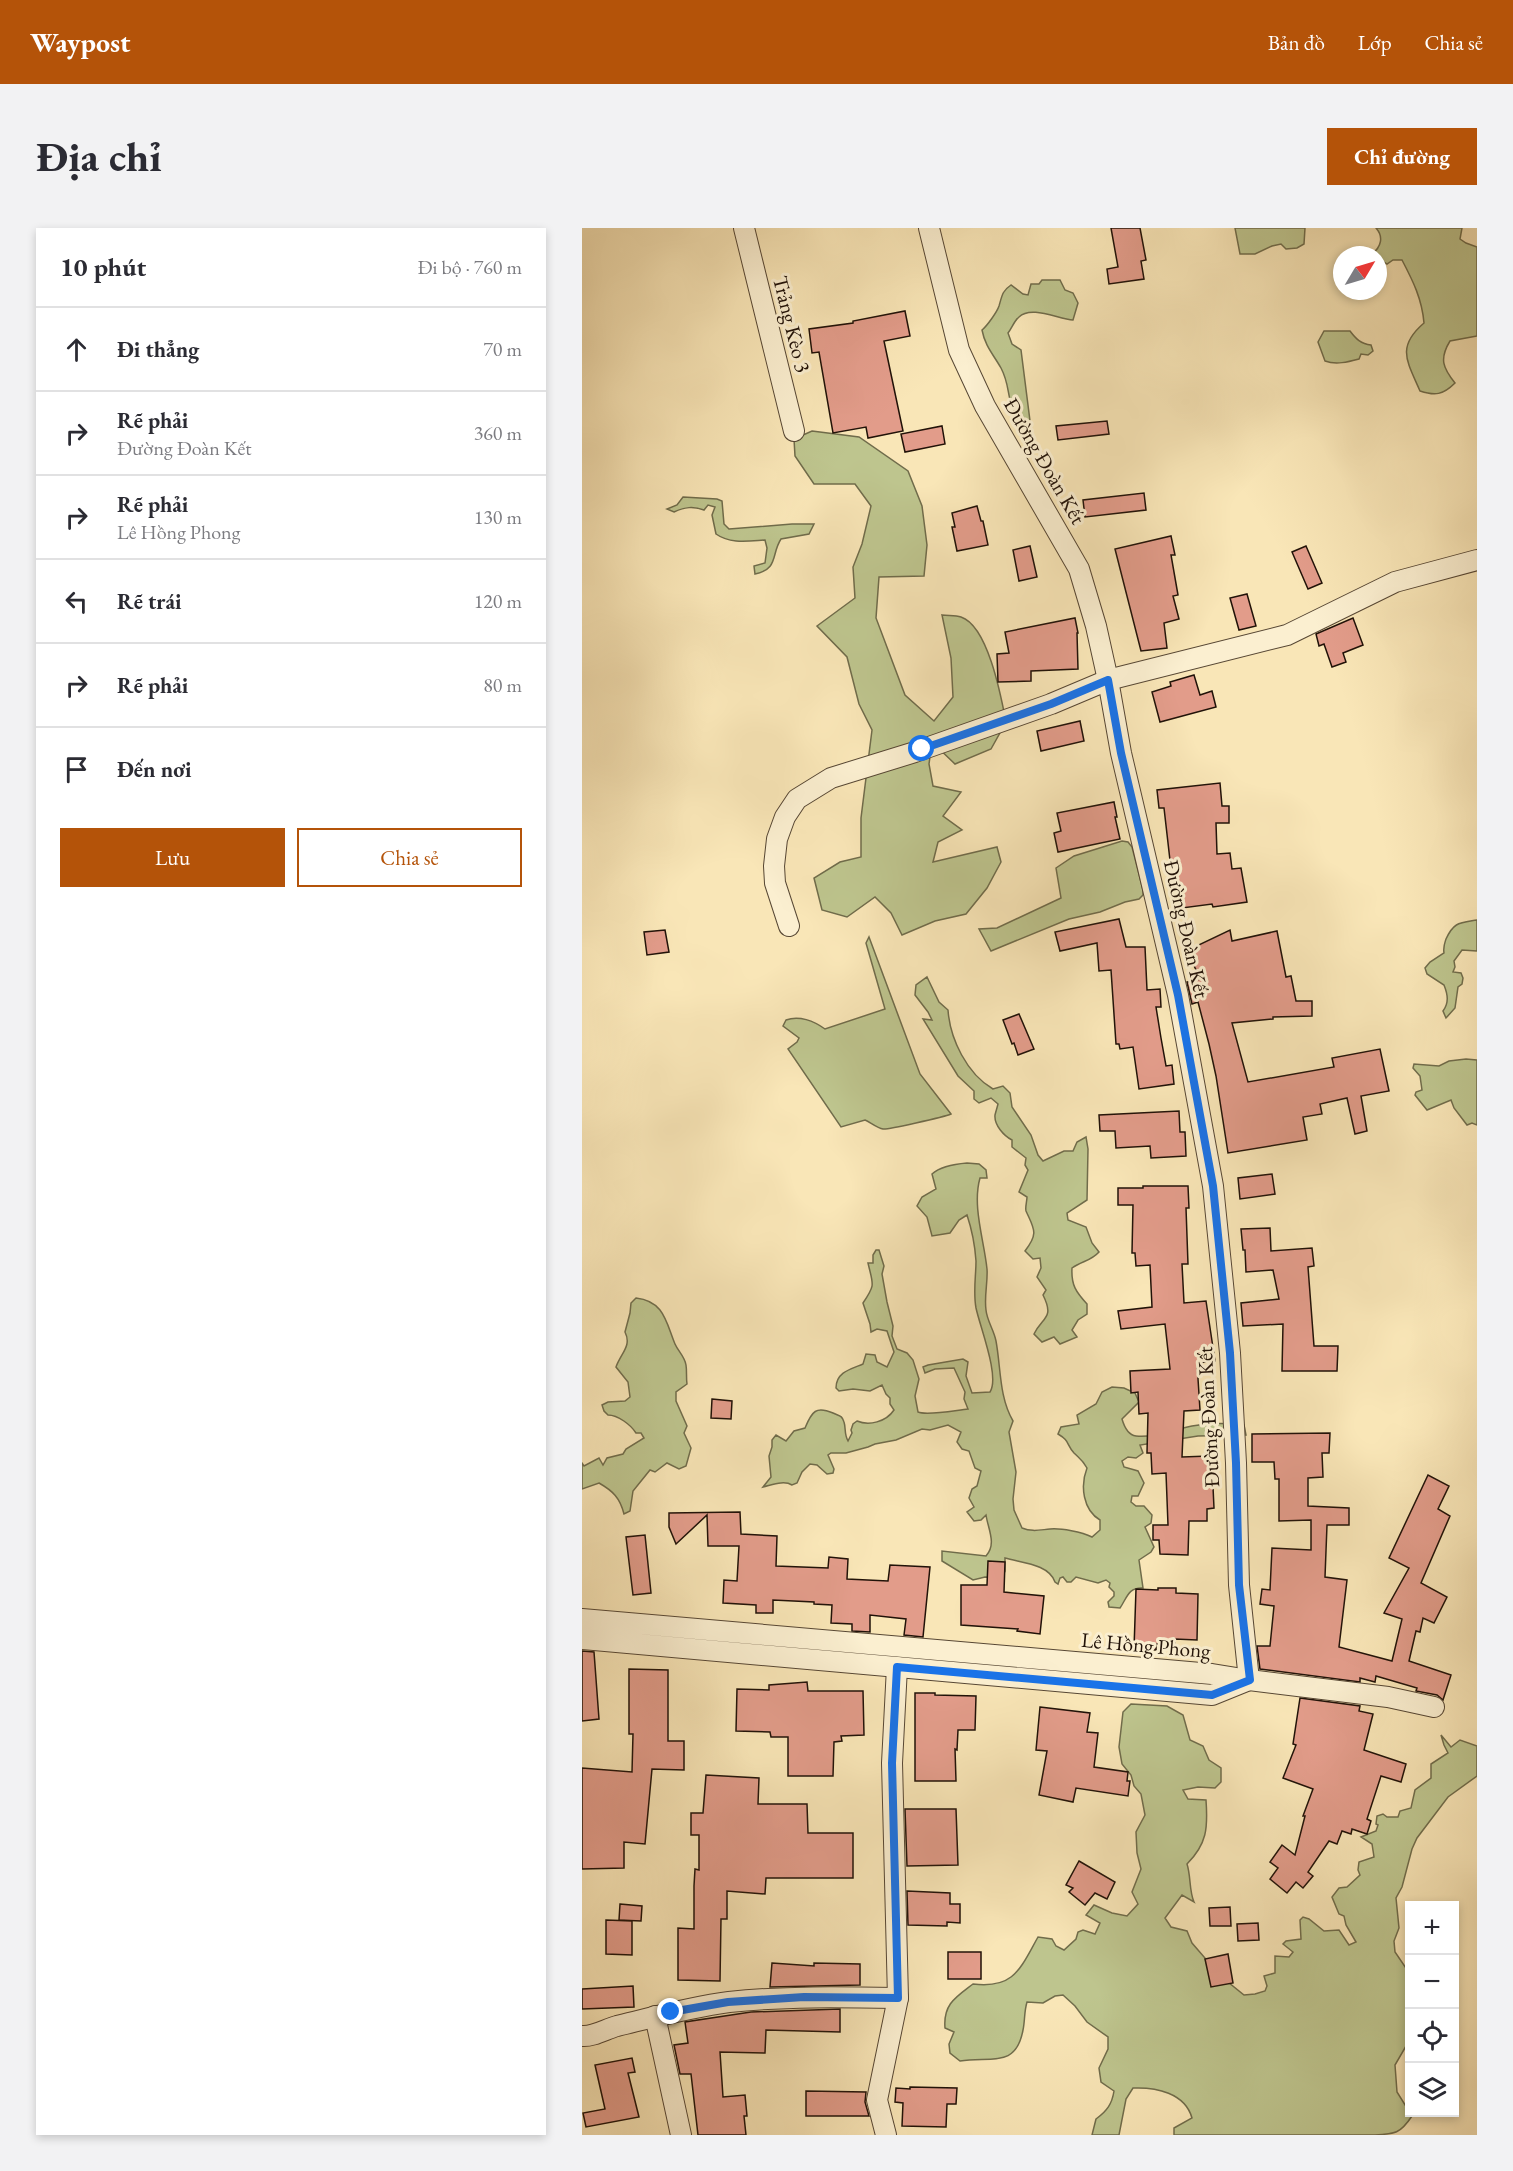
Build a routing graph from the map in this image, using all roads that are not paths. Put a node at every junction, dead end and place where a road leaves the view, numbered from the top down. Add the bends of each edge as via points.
1 (744, 228) edge
2 (929, 228) edge
3 (794, 431) dead end
4 (1477, 560) edge
5 (1108, 680) junction
6 (789, 926) dead end
7 (582, 1619) edge
8 (582, 1639) edge
9 (897, 1667) junction
10 (1250, 1680) junction
11 (1434, 1707) dead end
12 (898, 1998) junction
13 (655, 2016) junction
14 (582, 2036) edge
15 (681, 2135) edge
16 (886, 2135) edge

1 - 3 street, Trảng Kèo 3
2 - 5 street, Đường Đoàn Kết via 959,350 985,406 1079,569
4 - 5 street via 1395,582 1287,635
5 - 6 street via 915,752 835,776 797,799 780,827 774,866 775,883
5 - 10 street, Đường Đoàn Kết via 1121,753 1178,995 1213,1186 1230,1353 1239,1585
7 - 10 street, Lê Hồng Phong
8 - 9 street, Lê Hồng Phong
9 - 10 street, Lê Hồng Phong via 1212,1695
9 - 12 street via 892,1763
10 - 11 street via 1388,1697
12 - 13 street via 804,1997 739,2002
12 - 16 street via 877,2100
13 - 14 street
13 - 15 street

